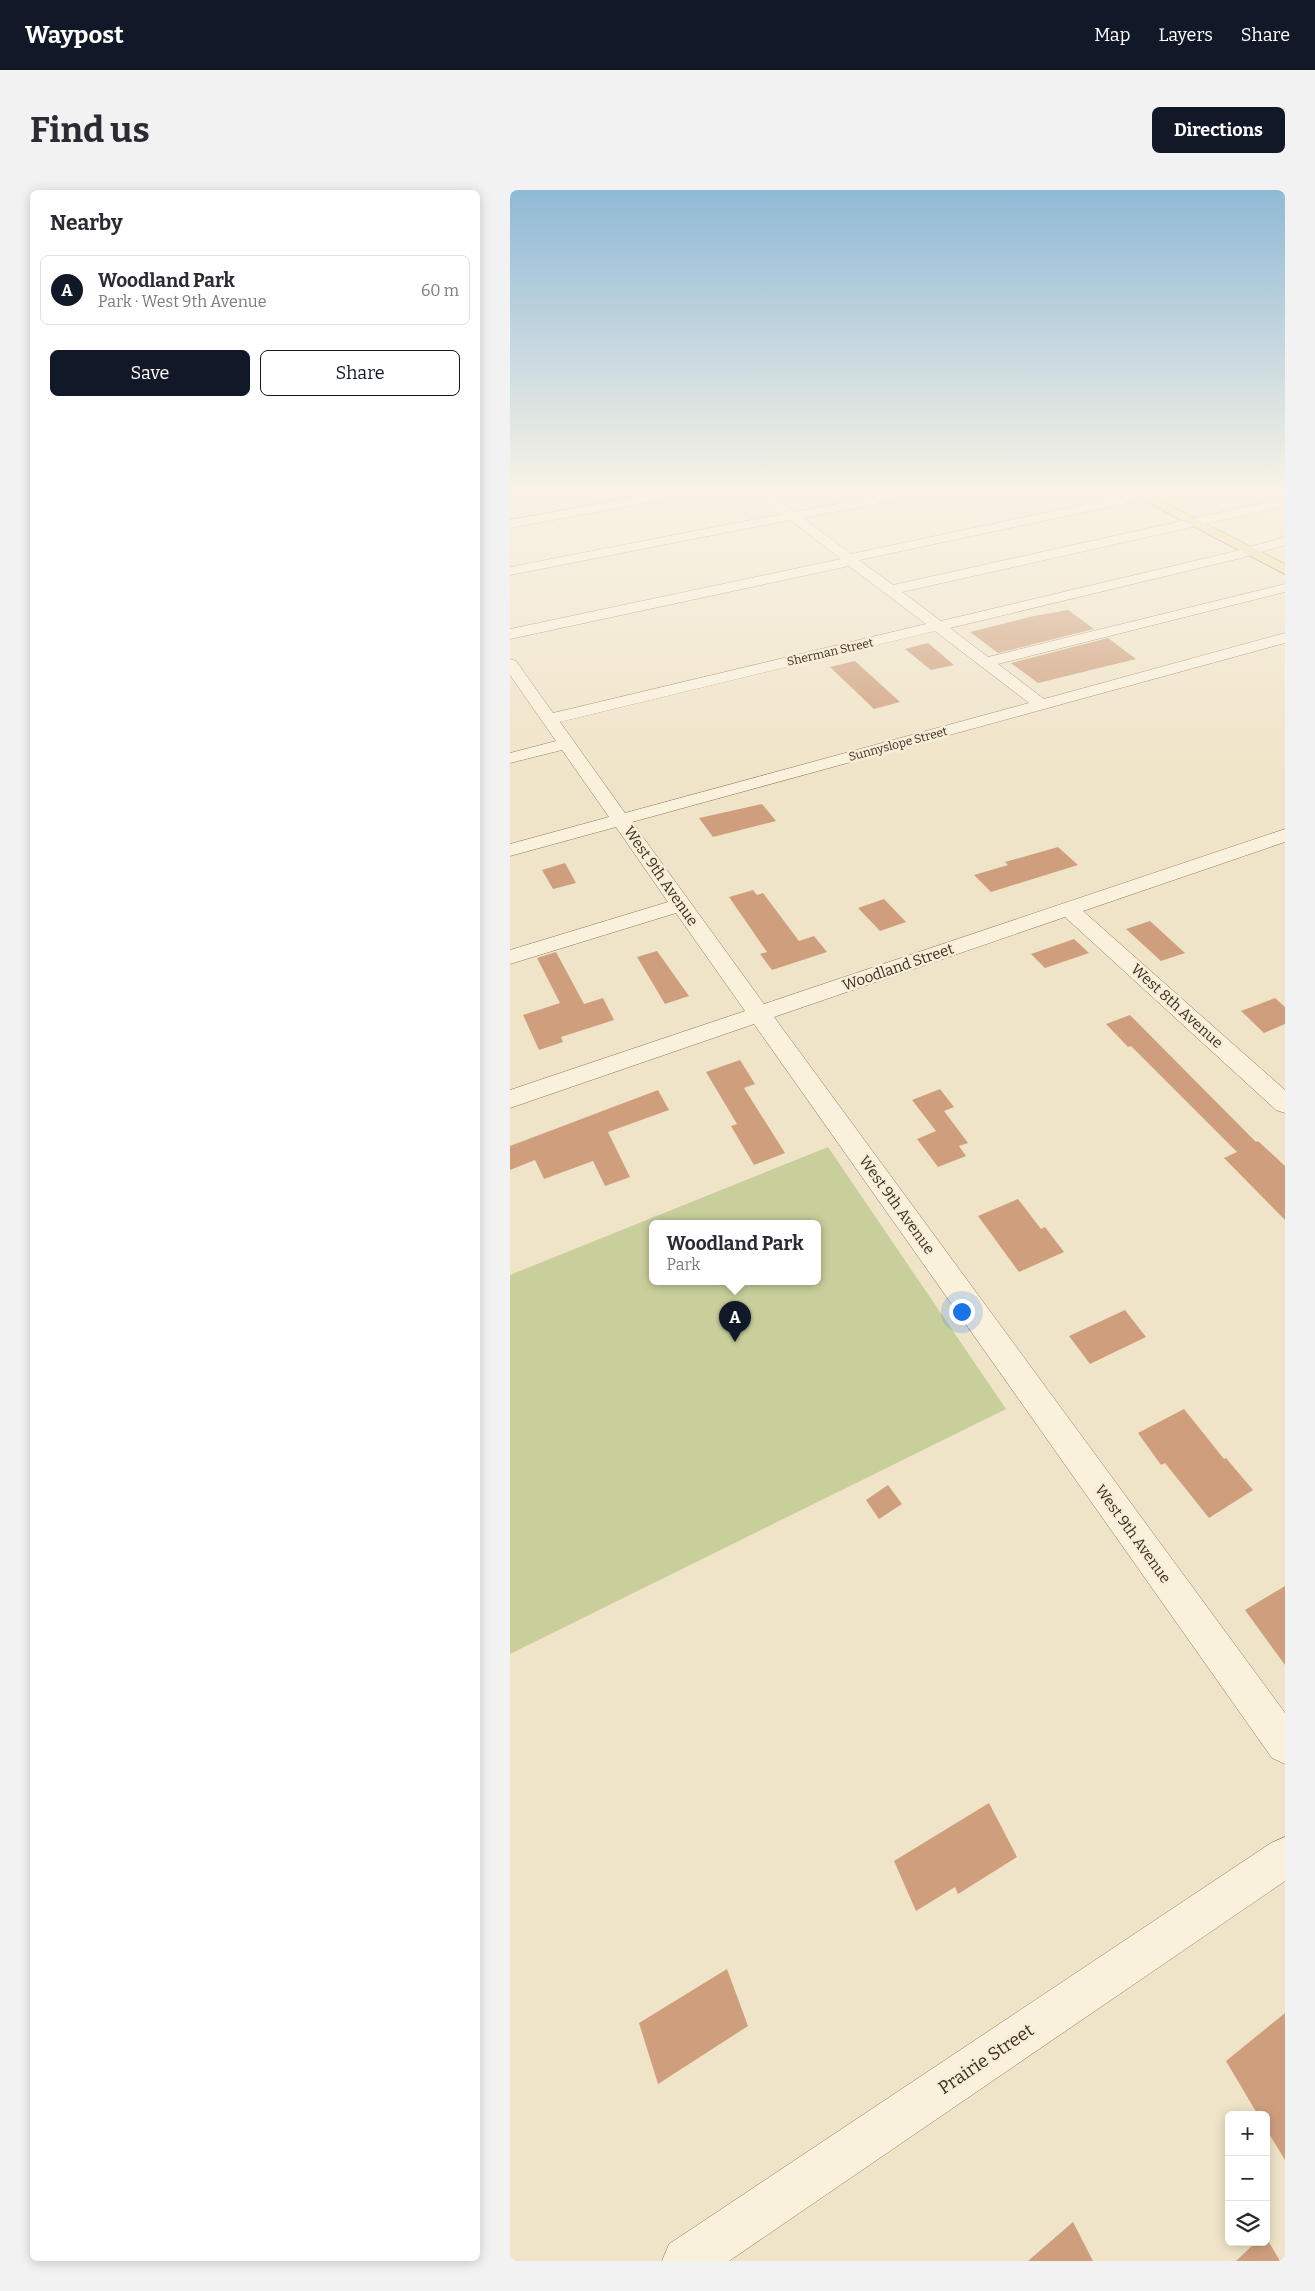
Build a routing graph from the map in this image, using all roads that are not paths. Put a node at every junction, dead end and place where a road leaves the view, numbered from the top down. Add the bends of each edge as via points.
1 (754, 583) edge
2 (880, 583) edge
3 (923, 583) edge
4 (1117, 583) edge
5 (1285, 588) edge
6 (890, 590) junction
7 (938, 626) junction
8 (510, 634) edge
9 (1285, 638) edge
10 (986, 662) junction
11 (513, 674) edge
12 (1042, 705) junction
13 (549, 719) junction
14 (567, 744) junction
15 (510, 758) edge
16 (622, 820) junction
17 (1285, 835) edge
18 (510, 850) edge
19 (681, 905) junction
20 (1068, 909) junction
21 (510, 957) edge
22 (760, 1015) junction
23 (510, 1099) edge
24 (1285, 1104) edge
25 (1285, 1746) edge
26 (1285, 1857) edge
27 (686, 2261) edge

1 - 8 street
2 - 6 street
3 - 6 street
4 - 7 street, Sherman Street
5 - 10 street
6 - 7 street
7 - 10 street
7 - 13 street, Sherman Street
9 - 12 street, Sunnyslope Street
10 - 12 street
11 - 13 street, West 9th Avenue
12 - 16 street, Sunnyslope Street
13 - 14 street, West 9th Avenue
14 - 15 street
14 - 16 street, West 9th Avenue
16 - 18 street, Sunnyslope Street
16 - 19 street, West 9th Avenue
17 - 20 street, Woodland Street
19 - 21 street
19 - 22 street, West 9th Avenue
20 - 22 street, Woodland Street
20 - 24 street, West 8th Avenue
22 - 23 street, Woodland Street
22 - 25 street, West 9th Avenue
26 - 27 street, Prairie Street

